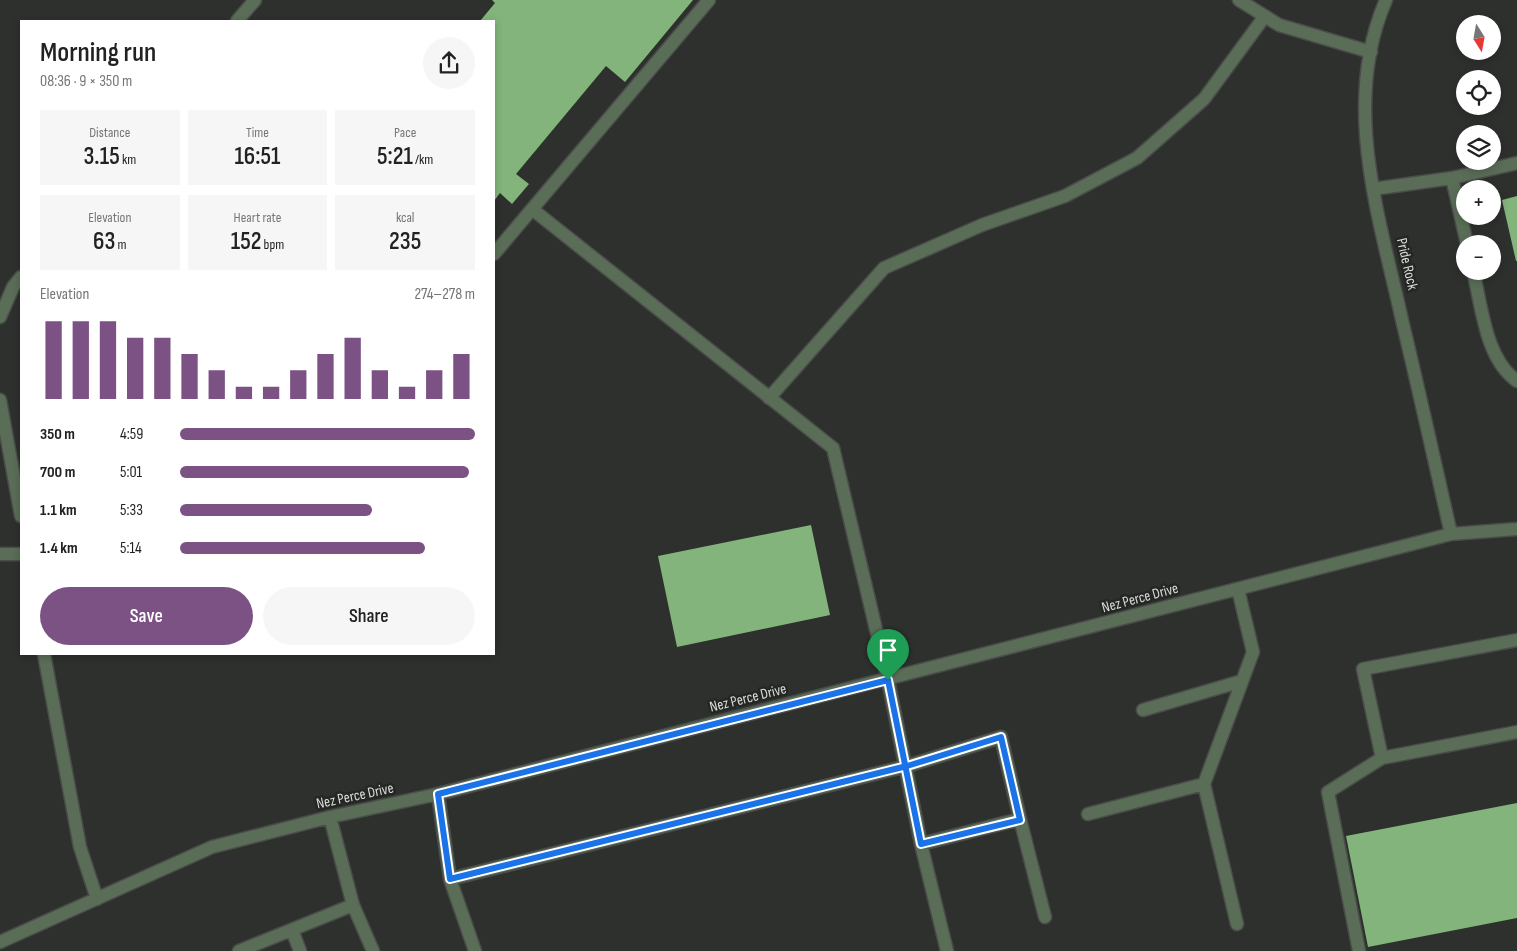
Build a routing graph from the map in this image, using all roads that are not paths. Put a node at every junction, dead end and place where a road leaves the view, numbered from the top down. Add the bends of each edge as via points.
1 (255, 0) edge
2 (709, 0) edge
3 (1239, 0) edge
4 (1386, 0) edge
5 (1264, 16) junction
6 (238, 20) edge
7 (1371, 52) junction
8 (1517, 163) edge
9 (1452, 178) junction
10 (1373, 189) junction
11 (532, 209) junction
12 (1465, 235) edge
13 (495, 253) edge
14 (20, 278) edge
15 (1476, 280) edge
16 (0, 317) edge
17 (1517, 380) edge
18 (769, 398) junction
19 (0, 400) edge
20 (20, 510) edge
21 (1517, 529) edge
22 (1451, 534) junction
23 (0, 554) edge
24 (20, 554) edge
25 (1238, 589) junction
26 (1517, 640) edge
27 (44, 655) edge
28 (888, 680) junction
29 (1242, 681) junction
30 (1143, 710) dead end
31 (1517, 732) edge
32 (1382, 758) junction
33 (907, 766) junction
34 (1204, 784) junction
35 (438, 794) junction
36 (1088, 814) dead end
37 (330, 817) junction
38 (1020, 820) junction
39 (921, 844) junction
40 (450, 879) junction
41 (97, 899) junction
42 (353, 905) junction
43 (1045, 917) dead end
44 (1237, 924) dead end
45 (292, 930) junction
46 (0, 942) edge
47 (239, 951) edge
48 (300, 951) edge
49 (373, 951) edge
50 (475, 951) edge
51 (947, 951) edge
52 (1359, 951) edge

1 - 6 street
2 - 11 street
3 - 5 street
4 - 7 street, Pride Rock via 1376,23
5 - 7 street via 1279,25
5 - 18 street via 1204,100 1137,158 1065,196 982,225 884,268
7 - 10 street, Pride Rock via 1365,121 1366,151
8 - 9 street
9 - 10 street
9 - 12 street
10 - 22 street, Pride Rock
11 - 13 street
11 - 18 street
14 - 16 street
15 - 17 street via 1489,337 1500,364
18 - 28 street via 833,448
19 - 20 street
21 - 22 street, Nez Perce Drive
22 - 25 street, Nez Perce Drive
23 - 24 street
25 - 28 street, Nez Perce Drive
25 - 29 street via 1253,652
26 - 32 street via 1363,668
27 - 41 street via 80,847
28 - 33 street
28 - 35 street, Nez Perce Drive
29 - 30 street
29 - 34 street
31 - 32 street
32 - 52 street via 1328,792
33 - 38 street via 1001,737
33 - 39 street
33 - 40 street
34 - 36 street
34 - 44 street
35 - 37 street, Nez Perce Drive
35 - 40 street
37 - 41 street, Nez Perce Drive via 212,847
37 - 42 street
38 - 39 street
38 - 43 street
39 - 51 street
40 - 50 street
41 - 46 street, Nez Perce Drive
42 - 45 street
42 - 49 street
45 - 47 street
45 - 48 street

